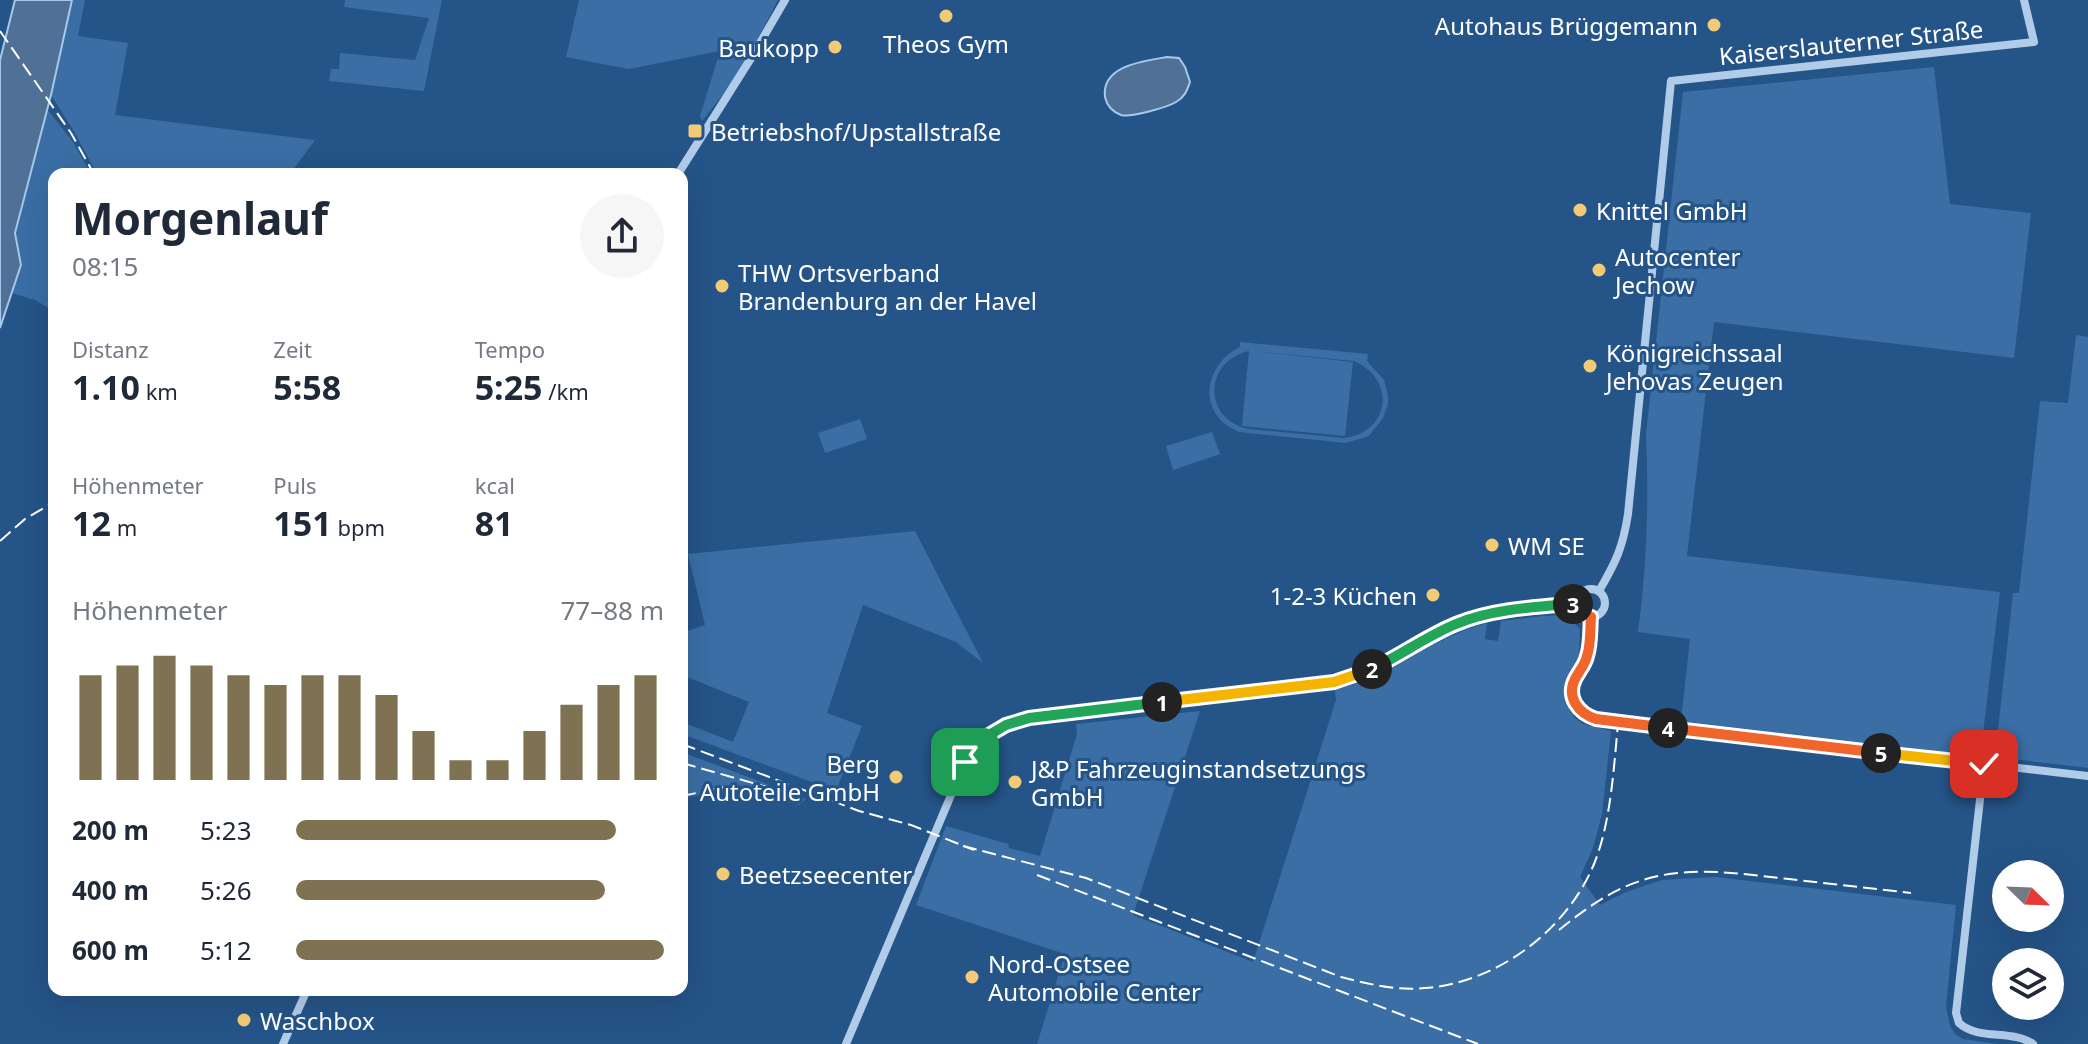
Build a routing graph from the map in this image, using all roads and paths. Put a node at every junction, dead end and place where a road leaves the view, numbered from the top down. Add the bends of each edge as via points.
1 (785, 0) edge
2 (2024, 0) edge
3 (682, 168) edge
4 (1599, 591) junction
5 (1577, 604) junction
6 (1591, 617) junction
7 (1984, 764) junction
8 (2088, 776) edge
9 (304, 996) edge
10 (283, 1044) edge
11 (846, 1044) edge
12 (2033, 1044) edge

1 - 3 street
2 - 4 street, Kaiserslauterner Straße via 2034,42 1671,81 1628,514 1618,558
4 - 5 street via 1584,590
4 - 6 street via 1605,607
5 - 6 street
5 - 11 street via 1471,618 1381,665 1334,682 1029,718 994,731 965,762
6 - 7 street via 1587,656 1572,691 1576,706 1590,717
7 - 8 street
7 - 12 street via 1956,1013 1959,1023 1972,1031
9 - 10 street

